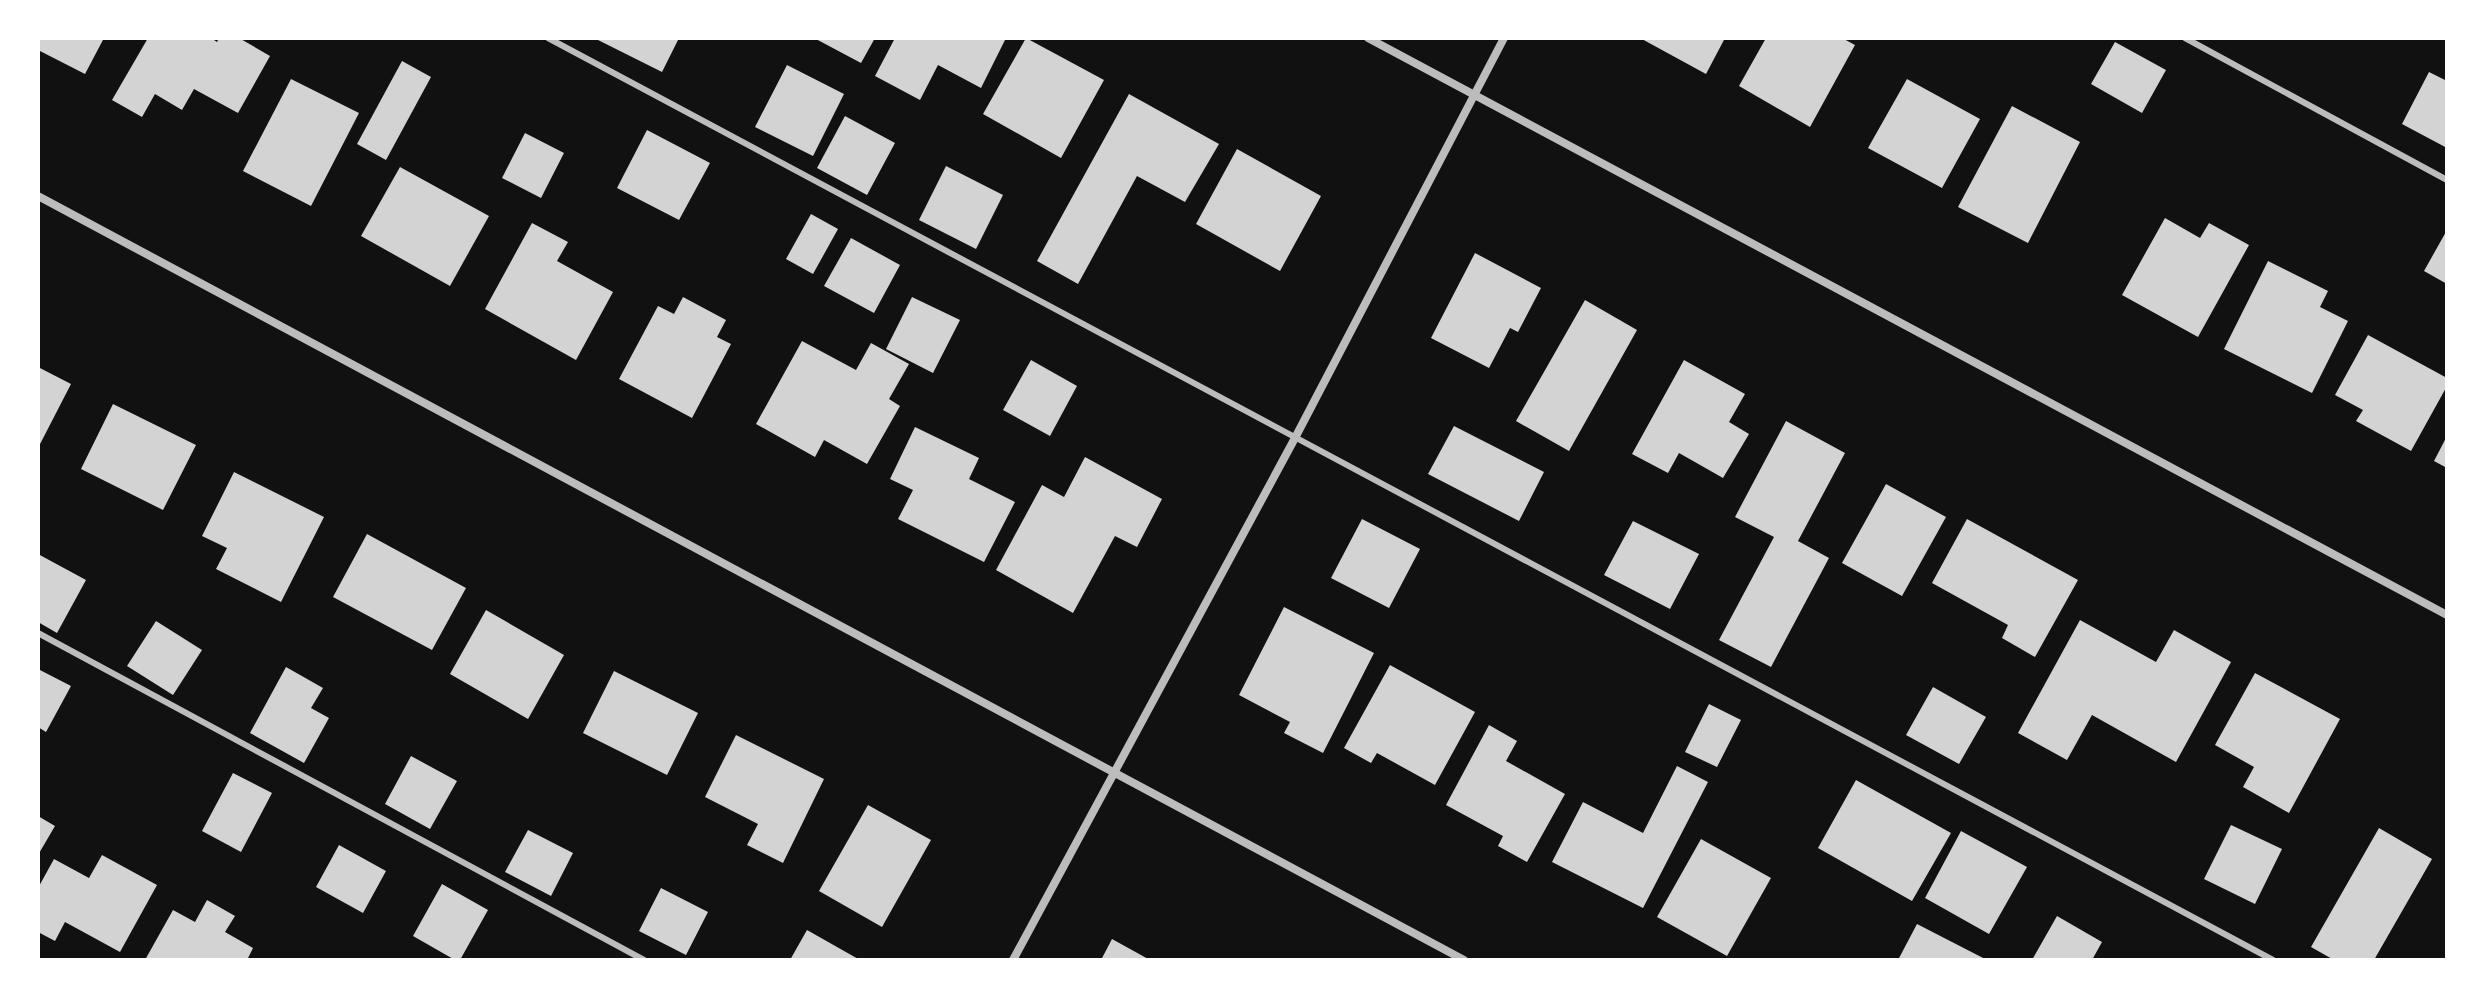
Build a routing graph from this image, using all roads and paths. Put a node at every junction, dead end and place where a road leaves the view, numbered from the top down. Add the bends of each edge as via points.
1 (548, 38) edge
2 (1368, 38) edge
3 (1504, 38) edge
4 (2185, 38) edge
5 (1474, 95) junction
6 (2447, 180) edge
7 (38, 196) edge
8 (1295, 438) junction
9 (2447, 615) edge
10 (38, 633) edge
11 (1115, 771) junction
12 (644, 960) edge
13 (1013, 960) edge
14 (1464, 960) edge
15 (2273, 960) edge

1 - 8 lane
2 - 5 street
3 - 5 street
4 - 6 lane
5 - 8 street
5 - 9 street
7 - 11 street
8 - 11 street
8 - 15 lane
10 - 12 lane
11 - 13 street
11 - 14 street

